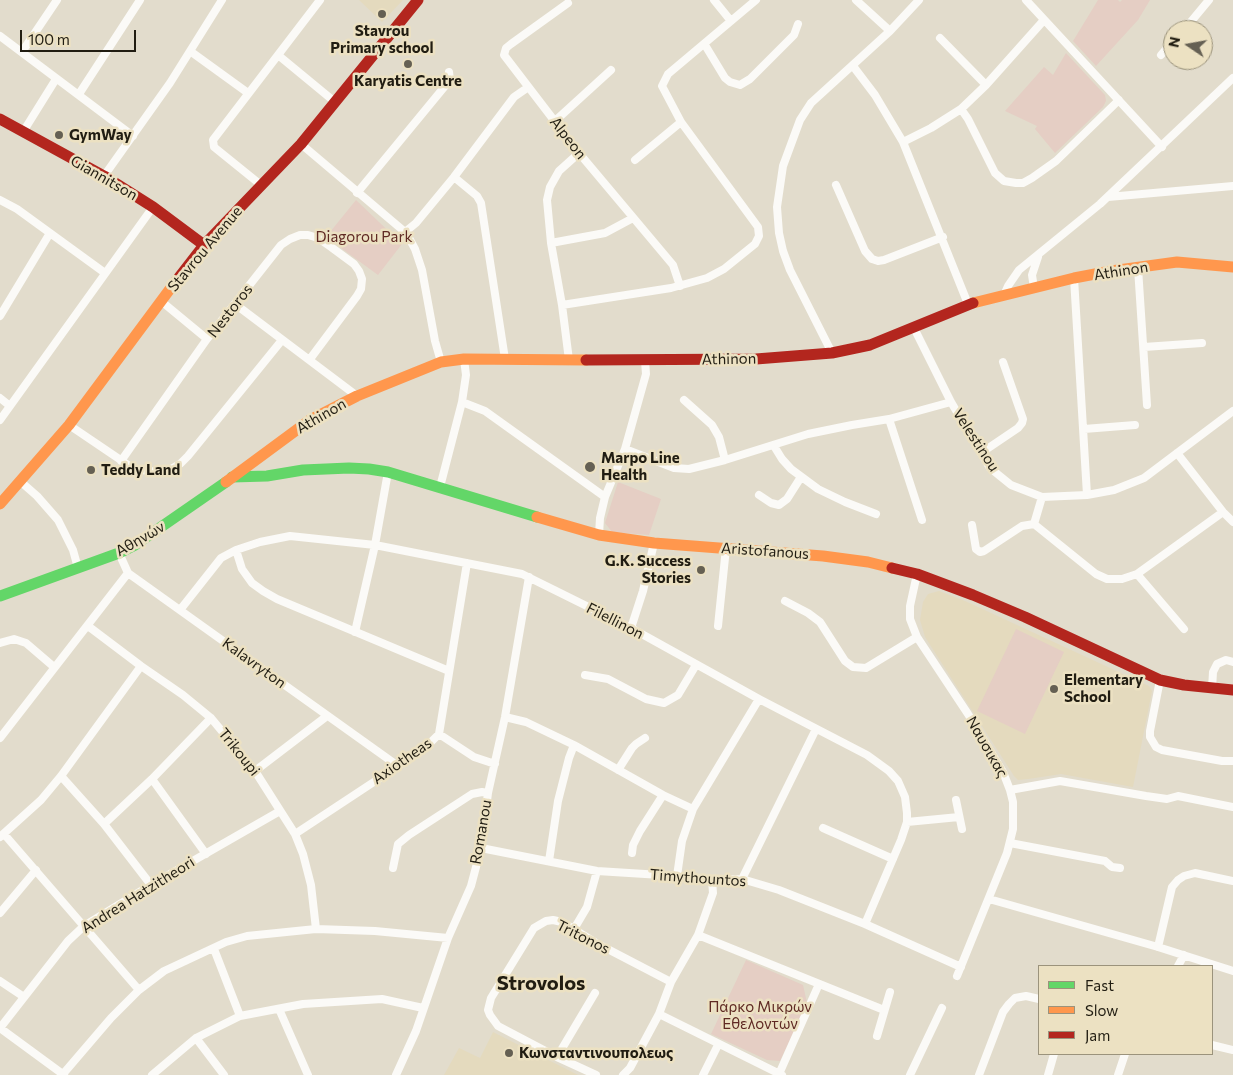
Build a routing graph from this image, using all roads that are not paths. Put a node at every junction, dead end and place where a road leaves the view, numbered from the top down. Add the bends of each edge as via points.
1 (57, 0) edge
2 (140, 0) edge
3 (222, 0) edge
4 (320, 0) edge
5 (418, 0) edge
6 (714, 0) edge
7 (756, 0) edge
8 (856, 0) edge
9 (919, 0) edge
10 (1026, 0) edge
11 (1209, 0) edge
12 (568, 3) dead end
13 (1044, 20) junction
14 (1192, 20) edge
15 (731, 21) junction
16 (798, 24) dead end
17 (890, 31) junction
18 (0, 36) edge
19 (940, 38) dead end
20 (705, 45) junction
21 (190, 51) junction
22 (22, 52) junction
23 (278, 55) junction
24 (853, 66) junction
25 (611, 70) dead end
26 (449, 72) dead end
27 (1233, 78) edge
28 (56, 79) junction
29 (986, 85) junction
30 (527, 88) junction
31 (248, 93) junction
32 (79, 94) junction
33 (1119, 100) junction
34 (335, 102) junction
35 (961, 109) junction
36 (0, 119) edge
37 (555, 121) junction
38 (681, 122) junction
39 (23, 132) junction
40 (133, 136) junction
41 (903, 142) junction
42 (301, 144) junction
43 (1162, 146) junction
44 (579, 153) junction
45 (635, 160) dead end
46 (104, 176) junction
47 (454, 177) junction
48 (261, 185) junction
49 (836, 185) dead end
50 (1233, 186) edge
51 (357, 193) junction
52 (1108, 197) junction
53 (0, 200) edge
54 (153, 207) junction
55 (633, 218) junction
56 (405, 232) junction
57 (50, 233) junction
58 (943, 237) junction
59 (551, 243) junction
60 (204, 245) junction
61 (1039, 255) junction
62 (1233, 267) edge
63 (1138, 268) junction
64 (105, 273) junction
65 (1074, 278) junction
66 (680, 286) junction
67 (1034, 288) junction
68 (1004, 295) junction
69 (161, 301) junction
70 (235, 304) junction
71 (968, 304) junction
72 (562, 305) junction
73 (0, 316) edge
74 (914, 328) junction
75 (208, 339) junction
76 (282, 340) junction
77 (1202, 343) dead end
78 (1144, 347) junction
79 (832, 353) junction
80 (505, 358) junction
81 (310, 359) junction
82 (464, 360) junction
83 (569, 360) junction
84 (441, 362) junction
85 (645, 362) junction
86 (1003, 362) dead end
87 (358, 396) junction
88 (0, 398) edge
89 (684, 400) dead end
90 (462, 402) junction
91 (951, 402) junction
92 (1147, 405) dead end
93 (10, 406) junction
94 (1233, 411) edge
95 (889, 419) junction
96 (0, 420) edge
97 (69, 425) junction
98 (1135, 425) dead end
99 (1084, 429) junction
100 (774, 446) junction
101 (624, 449) junction
102 (980, 453) junction
103 (1177, 453) junction
104 (726, 460) junction
105 (121, 461) junction
106 (388, 472) junction
107 (236, 474) junction
108 (801, 478) junction
109 (21, 482) junction
110 (440, 487) junction
111 (759, 495) dead end
112 (1087, 495) junction
113 (605, 497) junction
114 (1042, 497) junction
115 (2, 499) edge
116 (1223, 512) junction
117 (876, 514) dead end
118 (922, 520) dead end
119 (1233, 522) edge
120 (1034, 524) junction
121 (972, 525) dead end
122 (599, 535) junction
123 (654, 543) junction
124 (374, 545) junction
125 (726, 548) junction
126 (236, 550) junction
127 (119, 554) junction
128 (467, 563) junction
129 (78, 568) junction
130 (128, 573) junction
131 (917, 574) junction
132 (1137, 574) junction
133 (529, 578) junction
134 (0, 596) edge
135 (785, 601) dead end
136 (180, 610) junction
137 (88, 626) junction
138 (718, 626) dead end
139 (630, 628) junction
140 (1184, 628) dead end
141 (356, 632) junction
142 (917, 637) junction
143 (0, 642) edge
144 (1233, 662) edge
145 (696, 665) junction
146 (142, 666) junction
147 (54, 667) junction
148 (450, 671) junction
149 (585, 675) dead end
150 (1160, 680) junction
151 (1212, 688) junction
152 (1233, 690) edge
153 (759, 699) junction
154 (327, 716) junction
155 (505, 717) junction
156 (211, 718) junction
157 (816, 729) junction
158 (439, 734) junction
159 (0, 738) edge
160 (645, 738) dead end
161 (574, 745) junction
162 (1233, 761) edge
163 (494, 764) junction
164 (398, 766) junction
165 (618, 770) junction
166 (255, 771) junction
167 (61, 776) junction
168 (152, 779) junction
169 (1010, 790) junction
170 (488, 792) junction
171 (663, 795) junction
172 (956, 800) dead end
173 (1233, 807) edge
174 (693, 809) junction
175 (280, 811) junction
176 (959, 817) junction
177 (907, 822) junction
178 (104, 824) junction
179 (823, 828) dead end
180 (962, 830) dead end
181 (295, 834) junction
182 (2, 835) edge
183 (1010, 843) junction
184 (481, 848) junction
185 (632, 853) dead end
186 (206, 854) junction
187 (893, 859) junction
188 (549, 861) junction
189 (393, 868) dead end
190 (1120, 868) dead end
191 (36, 870) junction
192 (597, 871) junction
193 (676, 876) junction
194 (742, 879) junction
195 (712, 880) junction
196 (1233, 881) edge
197 (151, 885) junction
198 (989, 899) junction
199 (0, 913) edge
200 (864, 924) junction
201 (84, 926) junction
202 (574, 928) junction
203 (316, 930) junction
204 (698, 935) junction
205 (448, 938) junction
206 (1158, 947) junction
207 (214, 949) junction
208 (1184, 955) junction
209 (1179, 965) edge
210 (961, 967) junction
211 (1233, 971) edge
212 (957, 976) dead end
213 (0, 982) edge
214 (672, 982) junction
215 (819, 984) junction
216 (139, 990) junction
217 (890, 992) dead end
218 (595, 993) dead end
219 (24, 997) junction
220 (1038, 999) edge
221 (279, 1008) junction
222 (423, 1008) junction
223 (942, 1008) dead end
224 (884, 1010) junction
225 (659, 1014) junction
226 (240, 1016) junction
227 (0, 1028) edge
228 (877, 1036) dead end
229 (196, 1038) junction
230 (718, 1044) junction
231 (1213, 1045) edge
232 (1233, 1050) edge
233 (1054, 1055) edge
234 (1125, 1055) edge
235 (557, 1057) junction
236 (781, 1074) edge
237 (64, 1075) edge
238 (152, 1075) edge
239 (224, 1075) edge
240 (308, 1075) edge
241 (396, 1075) edge
242 (596, 1075) edge
243 (623, 1075) edge
244 (703, 1075) edge
245 (910, 1075) edge
246 (979, 1075) edge
247 (1048, 1075) edge
248 (1118, 1075) edge

1 - 22 street
2 - 32 street
3 - 21 street
4 - 23 street
5 - 34 street, Stavrou Avenue
6 - 15 street
7 - 15 street
8 - 17 street
9 - 17 street
10 - 13 street
11 - 14 street
12 - 30 street, Alpeon via 505,50 504,56
13 - 29 street
13 - 33 street
15 - 20 street
16 - 20 street via 794,35 750,80 740,84 725,78
17 - 24 street
18 - 22 street
19 - 29 street
20 - 38 street via 668,74 662,86
21 - 31 street
21 - 40 street
22 - 28 street
23 - 31 street
23 - 34 street
24 - 41 street
24 - 79 street via 812,103 800,120 786,153 779,191 778,220 786,262
25 - 37 street
26 - 51 street via 450,80
27 - 43 street
28 - 32 street
28 - 39 street
29 - 35 street
30 - 37 street, Alpeon
30 - 47 street via 502,111
31 - 48 street via 213,140 214,147
32 - 40 street
33 - 35 street via 1056,161 1023,183 1004,180 995,173
33 - 43 street
34 - 42 street, Stavrou Avenue
35 - 41 street
36 - 39 street, Giannitson
37 - 44 street, Alpeon
38 - 45 street
38 - 66 street via 758,227 759,236 756,244 724,269
39 - 46 street, Giannitson
40 - 46 street
41 - 58 street
42 - 48 street, Stavrou Avenue
42 - 51 street
43 - 52 street
44 - 55 street, Alpeon
44 - 59 street via 559,171 549,191 547,206
46 - 54 street, Giannitson
47 - 56 street
47 - 80 street via 481,203
48 - 60 street, Stavrou Avenue
49 - 58 street via 872,260 884,260
50 - 52 street
51 - 56 street
52 - 61 street
53 - 57 street
54 - 60 street, Giannitson
54 - 64 street
55 - 59 street via 605,233
55 - 66 street, Alpeon via 673,265
56 - 84 street via 420,262
57 - 64 street
57 - 73 street
58 - 71 street
59 - 72 street
60 - 69 street, Stavrou Avenue
61 - 67 street via 1033,269
61 - 68 street via 1019,270
62 - 63 street, Athinon via 1177,262
63 - 65 street, Athinon
63 - 78 street
64 - 93 street
65 - 67 street, Athinon
65 - 99 street
66 - 72 street
67 - 68 street, Athinon
68 - 71 street, Athinon
69 - 75 street
69 - 97 street, Stavrou Avenue
70 - 75 street, Nestoros
70 - 76 street
70 - 81 street, Nestoros via 281,245 290,239 308,235 337,251 360,271 361,289
71 - 74 street, Athinon
72 - 83 street
74 - 79 street, Athinon via 870,345
74 - 91 street, Velestinou
75 - 105 street, Nestoros
76 - 81 street
76 - 105 street via 180,464 157,472 134,469
77 - 78 street
78 - 92 street
79 - 85 street, Athinon
80 - 82 street, Athinon
80 - 83 street, Athinon
81 - 87 street
82 - 84 street, Athinon
82 - 90 street via 466,375
83 - 85 street, Athinon
84 - 87 street, Athinon
85 - 101 street via 646,374
86 - 102 street via 1023,419 1018,428
87 - 107 street, Athinon via 310,420
88 - 93 street
89 - 104 street via 712,424
90 - 110 street
90 - 113 street via 484,411
91 - 95 street
91 - 102 street, Velestinou
93 - 96 street
94 - 103 street, Velestinou
95 - 100 street via 808,434
95 - 118 street
97 - 105 street
97 - 109 street, Stavrou Avenue
98 - 99 street
99 - 112 street
100 - 104 street
100 - 108 street
101 - 104 street via 681,469
101 - 113 street
102 - 114 street, Velestinou via 1003,480
103 - 112 street, Velestinou via 1144,478 1114,490
103 - 116 street
106 - 107 street, Aristofanous via 349,468
106 - 110 street, Aristofanous
106 - 124 street
107 - 127 street, Αθηνών
108 - 111 street via 779,505 771,504
108 - 117 street via 845,502
109 - 115 street, Stavrou Avenue
109 - 129 street via 58,520
110 - 122 street, Aristofanous
112 - 114 street, Velestinou
113 - 122 street
114 - 120 street
116 - 119 street
116 - 132 street
120 - 121 street via 1022,526 982,552 976,548
120 - 132 street via 1096,574 1107,579
122 - 123 street, Aristofanous
123 - 125 street, Aristofanous
123 - 139 street via 643,592
124 - 126 street, Filellinon via 290,536
124 - 128 street, Filellinon
124 - 141 street
125 - 131 street, Aristofanous via 868,562
125 - 138 street
126 - 136 street, Filellinon via 222,558
126 - 141 street via 242,569 263,591
127 - 129 street, Αθηνών
127 - 130 street, Kalavryton
128 - 133 street, Filellinon via 515,572
128 - 148 street, Axiotheas
129 - 134 street, Αθηνών
130 - 136 street, Kalavryton
130 - 137 street
131 - 142 street, Ναυσικας via 910,612
131 - 150 street, Aristofanous via 1025,617
132 - 140 street
133 - 139 street, Filellinon
133 - 155 street, Romanou
135 - 142 street via 820,622 845,661 853,667 866,668
136 - 154 street, Kalavryton
137 - 146 street, Trikoupi
137 - 147 street
139 - 145 street, Filellinon
141 - 148 street
142 - 169 street, Ναυσικας via 968,714 1003,772
143 - 147 street via 14,639 26,643
144 - 151 street via 1226,660 1217,664
145 - 149 street via 678,695 664,702 646,699 608,680
145 - 153 street, Filellinon
146 - 156 street, Trikoupi
146 - 167 street
147 - 159 street
148 - 158 street, Axiotheas
150 - 151 street, Aristofanous
150 - 162 street via 1150,731 1156,747
151 - 152 street, Aristofanous
153 - 157 street, Filellinon
153 - 174 street
154 - 164 street, Kalavryton
154 - 166 street
155 - 161 street via 526,722
155 - 163 street, Romanou
156 - 166 street, Trikoupi
156 - 168 street
157 - 177 street, Filellinon via 867,755 889,771 905,797
157 - 194 street
158 - 163 street via 474,757
158 - 164 street, Axiotheas
160 - 165 street via 632,748
161 - 165 street
161 - 188 street via 558,801
163 - 170 street, Romanou
164 - 181 street, Axiotheas
165 - 171 street
166 - 175 street, Trikoupi
167 - 178 street
167 - 182 street via 41,800
168 - 178 street
168 - 186 street
169 - 173 street via 1060,781 1167,800 1178,796
169 - 183 street, Ναυσικας via 1014,816
170 - 184 street, Romanou
170 - 189 street via 472,794 409,835 398,844
171 - 174 street
171 - 185 street via 633,845
172 - 176 street
174 - 193 street via 682,841
175 - 181 street, Trikoupi
175 - 186 street, Andrea Hatzitheori
176 - 177 street
176 - 180 street
177 - 187 street, Filellinon
178 - 197 street
179 - 187 street
181 - 203 street, Trikoupi via 311,885
182 - 191 street
183 - 190 street via 1105,861
183 - 198 street, Ναυσικας
184 - 188 street, Timythountos
184 - 205 street, Romanou via 471,886
186 - 197 street, Andrea Hatzitheori
187 - 200 street, Filellinon
188 - 192 street, Timythountos
191 - 199 street
191 - 201 street
192 - 193 street, Timythountos
192 - 202 street via 587,907
193 - 195 street, Timythountos
194 - 195 street, Timythountos
194 - 200 street, Timythountos
195 - 204 street via 712,893
196 - 206 street via 1195,873 1178,880 1172,887
197 - 201 street, Andrea Hatzitheori
198 - 206 street
198 - 210 street, Ναυσικας
200 - 210 street, Timythountos
201 - 216 street
201 - 219 street, Andrea Hatzitheori
202 - 214 street, Tritonos via 596,943
202 - 235 street, Tritonos via 553,920 539,924 489,1004 490,1015 498,1026
203 - 205 street via 375,931
203 - 207 street via 247,936
204 - 214 street
204 - 215 street
205 - 222 street, Romanou
206 - 208 street
207 - 216 street via 164,971
207 - 226 street
208 - 209 street
208 - 211 street
210 - 212 street, Ναυσικας
213 - 219 street
214 - 225 street
215 - 224 street
215 - 236 street
216 - 237 street
217 - 224 street
218 - 235 street
219 - 227 street, Andrea Hatzitheori
220 - 246 street via 1015,998 1003,1012
221 - 222 street via 382,999
221 - 226 street
221 - 240 street
222 - 241 street, Romanou
223 - 245 street
224 - 228 street
225 - 230 street
225 - 243 street
226 - 229 street
227 - 237 street
229 - 238 street
229 - 239 street
230 - 236 street
230 - 244 street
231 - 232 street
233 - 247 street
234 - 248 street
235 - 242 street, Tritonos

